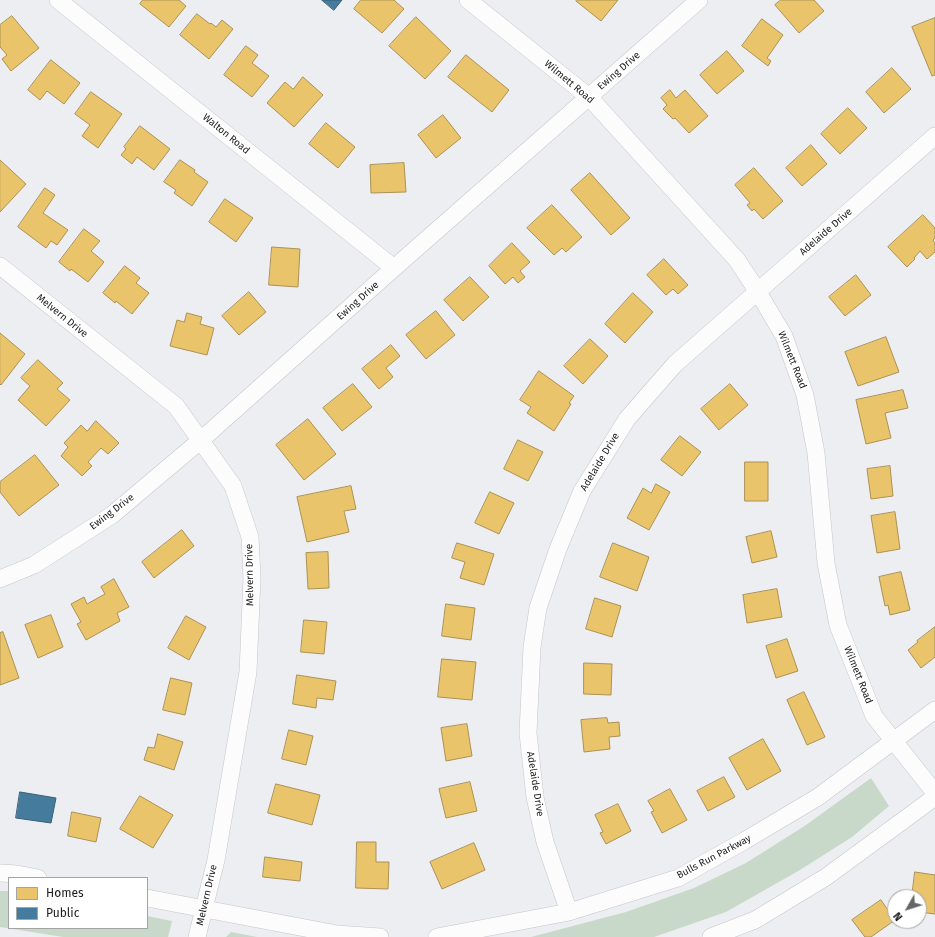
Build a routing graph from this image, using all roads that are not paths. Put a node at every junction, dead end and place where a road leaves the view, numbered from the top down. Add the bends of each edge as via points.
1 (58, 0) edge
2 (468, 0) edge
3 (699, 0) edge
4 (589, 98) junction
5 (935, 136) edge
6 (0, 266) edge
7 (394, 268) junction
8 (758, 292) junction
9 (201, 440) junction
10 (0, 579) edge
11 (935, 710) edge
12 (893, 740) junction
13 (935, 793) edge
14 (935, 797) edge
15 (0, 873) edge
16 (33, 877) edge
17 (148, 898) edge
18 (204, 908) junction
19 (569, 912) junction
20 (197, 937) edge
21 (380, 937) edge
22 (437, 937) edge
23 (711, 937) edge

1 - 7 street, Walton Road
2 - 4 street, Wilmett Road
3 - 4 street, Ewing Drive
4 - 7 street, Ewing Drive
4 - 8 street, Wilmett Road via 737,260
5 - 8 street, Adelaide Drive
6 - 9 street, Melvern Drive via 176,406
7 - 9 street, Ewing Drive
8 - 12 street, Wilmett Road via 784,336 805,395 816,453 826,563 838,625 874,716
8 - 19 street, Adelaide Drive via 675,364 627,419 582,491 558,549 538,608 532,647 528,733 535,797 545,842
9 - 10 street, Ewing Drive via 112,515 34,565
9 - 18 street, Melvern Drive via 233,486 250,536 252,578 248,672 216,860
11 - 12 street, Bulls Run Parkway
12 - 13 street, Wilmett Road
12 - 19 street, Bulls Run Parkway via 818,797 678,878
14 - 23 street via 826,877 755,920
15 - 16 street
17 - 18 street
18 - 20 street, Melvern Drive
18 - 21 street via 337,934
19 - 22 street, Bulls Run Parkway

